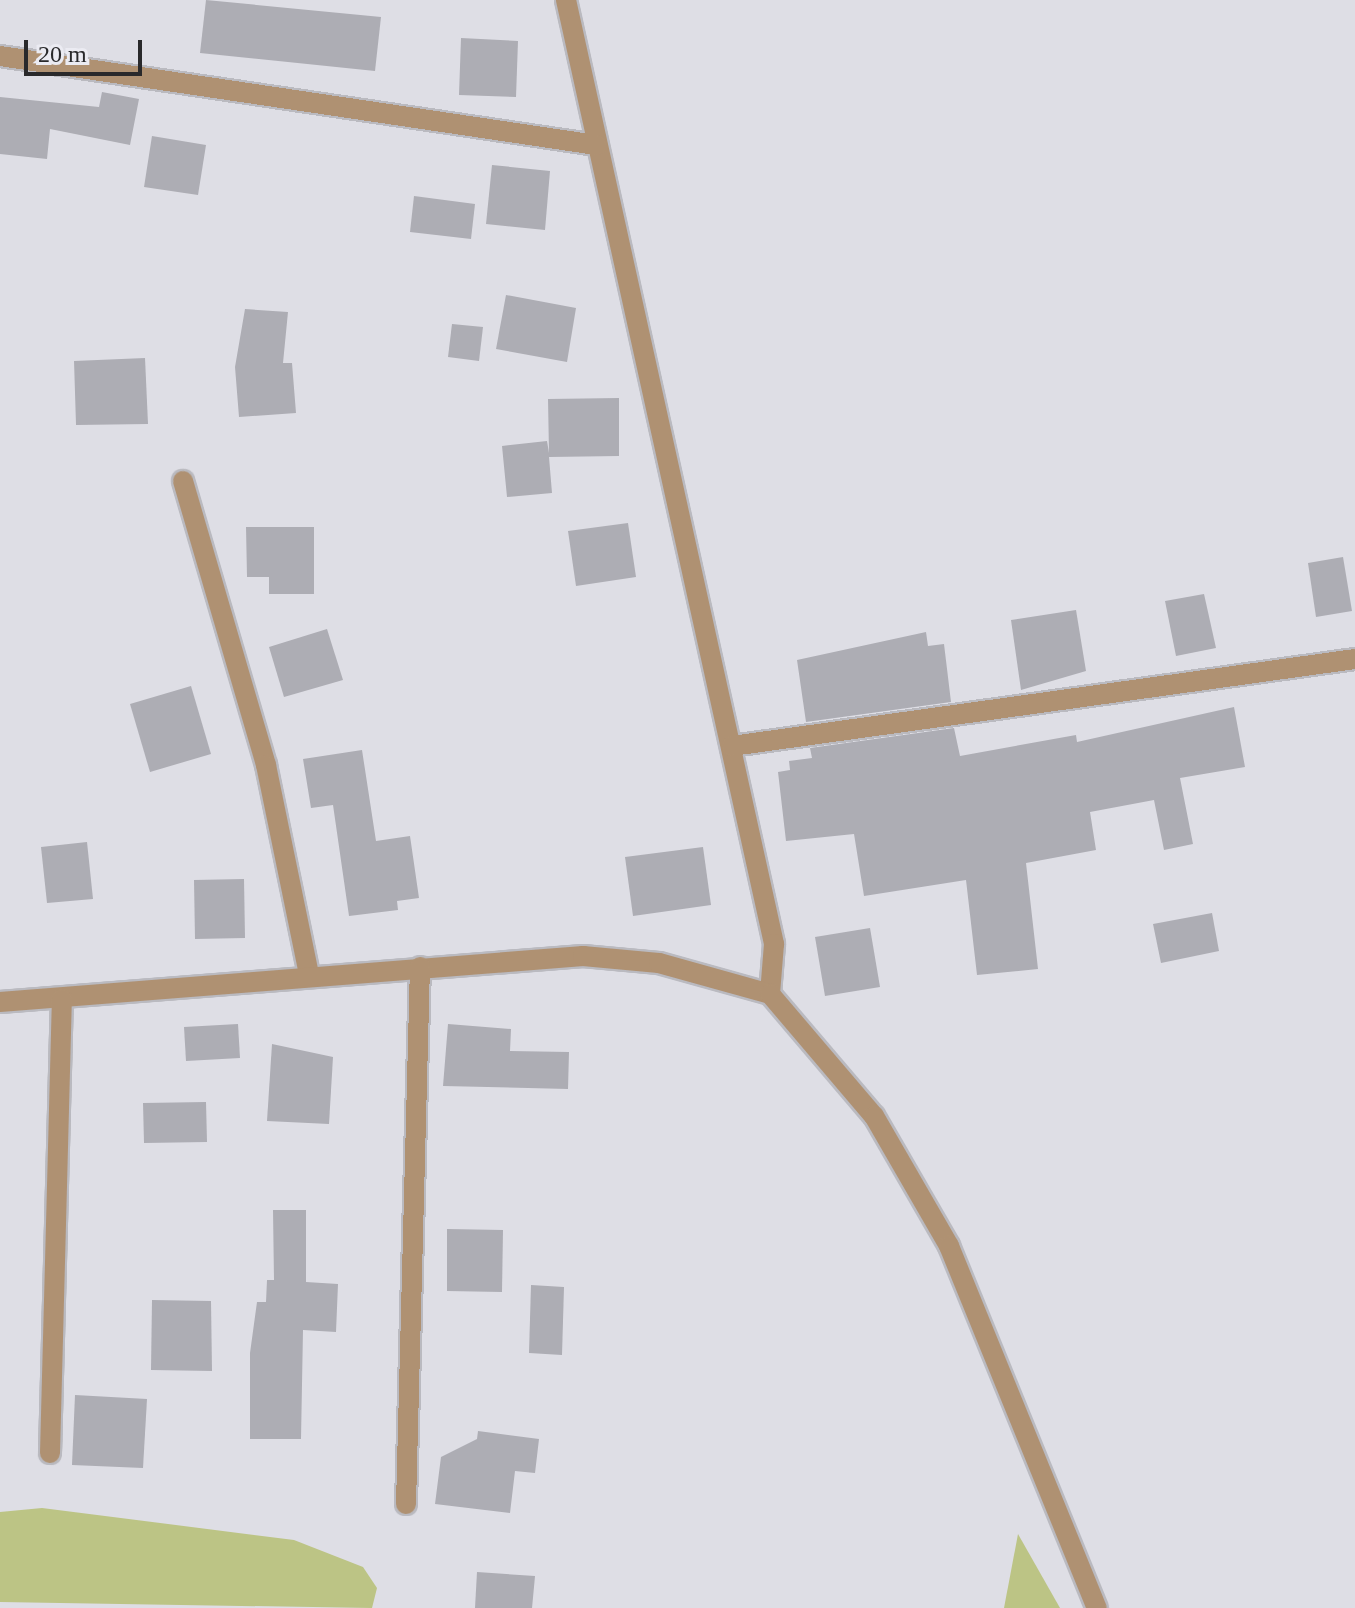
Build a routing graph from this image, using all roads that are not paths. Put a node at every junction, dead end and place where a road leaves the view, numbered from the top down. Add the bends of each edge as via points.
1 (566, 0) edge
2 (0, 56) edge
3 (596, 145) junction
4 (183, 481) dead end
5 (1355, 659) edge
6 (732, 746) junction
7 (420, 967) junction
8 (309, 974) junction
9 (770, 994) junction
10 (62, 999) junction
11 (0, 1002) edge
12 (50, 1453) dead end
13 (406, 1504) dead end
14 (1097, 1608) edge

1 - 3 street
2 - 3 street
3 - 6 street
4 - 8 street via 266,765
5 - 6 street
6 - 9 street via 774,944
7 - 8 street
7 - 9 street via 583,956 659,963
7 - 13 street
8 - 10 street
9 - 14 street via 874,1116 949,1246
10 - 11 street
10 - 12 street

